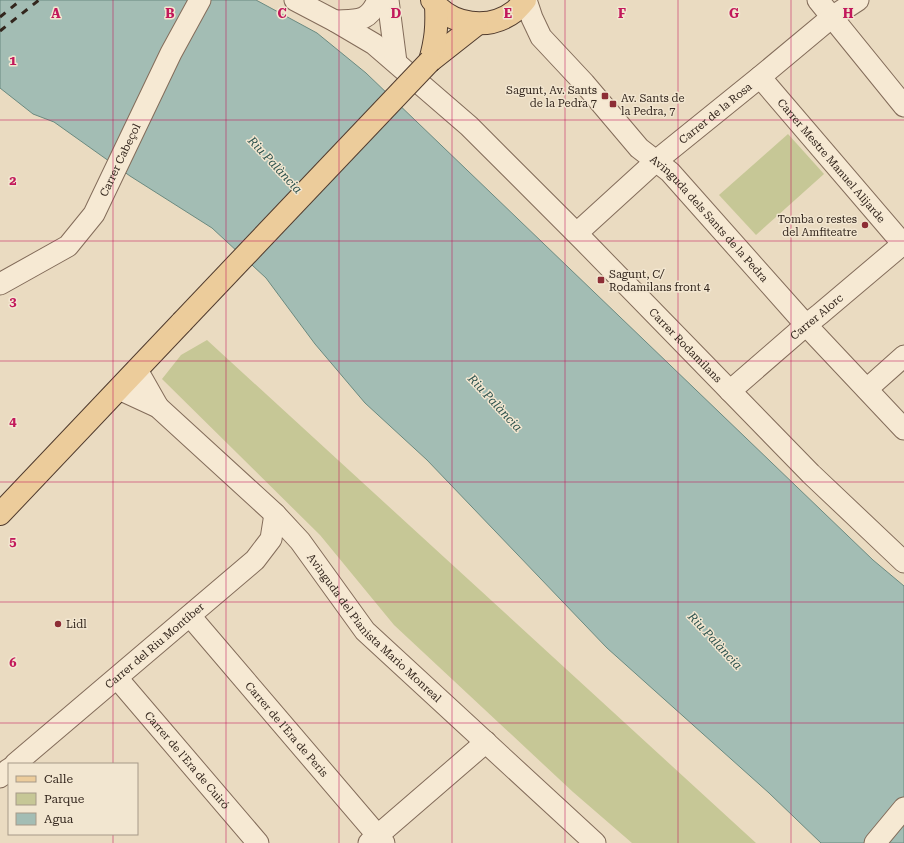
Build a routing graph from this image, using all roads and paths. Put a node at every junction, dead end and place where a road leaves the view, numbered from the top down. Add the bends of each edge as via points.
1 (200, 0) edge
2 (295, 0) edge
3 (378, 0) edge
4 (388, 0) edge
5 (526, 0) edge
6 (818, 0) edge
7 (858, 0) edge
8 (434, 3) edge
9 (832, 17) junction
10 (335, 21) junction
11 (477, 24) junction
12 (430, 61) junction
13 (396, 62) junction
14 (760, 77) junction
15 (904, 106) edge
16 (656, 161) junction
17 (577, 233) junction
18 (904, 244) edge
19 (0, 284) edge
20 (806, 325) junction
21 (904, 356) edge
22 (137, 370) junction
23 (119, 389) junction
24 (867, 389) junction
25 (730, 391) junction
26 (158, 407) junction
27 (904, 429) edge
28 (0, 514) edge
29 (275, 514) junction
30 (904, 562) edge
31 (190, 616) junction
32 (117, 678) junction
33 (486, 742) junction
34 (16, 763) edge
35 (8, 770) edge
36 (0, 777) edge
37 (904, 808) edge
38 (377, 840) edge
39 (258, 843) edge
40 (595, 843) edge
41 (875, 843) edge

1 - 19 street, Carrer Cabeçol via 171,52 94,214 68,246
2 - 10 street, Carrer Rodamilans
3 - 10 street via 373,10 362,19
4 - 13 street
5 - 11 main road via 504,18
5 - 16 street, Avinguda dels Sants de la Pedra via 542,37 639,148
6 - 9 street
7 - 9 street, Carrer de la Rosa
8 - 11 main road via 460,22
8 - 12 main road via 436,40
9 - 14 street, Carrer de la Rosa
9 - 15 street
10 - 13 street, Carrer Rodamilans via 374,44
11 - 12 main road
12 - 22 main road, bridge
13 - 17 street, Carrer Rodamilans via 469,126
14 - 16 street, Carrer de la Rosa
14 - 18 street, Carrer Mestre Manuel Alijarde
16 - 17 street, Carrer de la Rosa
16 - 20 street, Avinguda dels Sants de la Pedra via 670,172
17 - 25 street, Carrer Rodamilans
18 - 20 street, Carrer Alorc
20 - 24 street, Avinguda dels Sants de la Pedra
20 - 25 street, Carrer Alorc
21 - 24 street
22 - 23 main road
22 - 26 street, Avinguda del Pianista Mario Monreal
23 - 26 street, Avinguda del Pianista Mario Monreal
23 - 28 main road
24 - 27 street, Avinguda dels Sants de la Pedra
25 - 30 street, Carrer Rodamilans via 811,474
26 - 29 street, Avinguda del Pianista Mario Monreal
29 - 31 street, Carrer del Riu Montíber via 271,539 255,560
29 - 33 street, Avinguda del Pianista Mario Monreal via 300,541 365,631
31 - 32 street, Carrer del Riu Montíber
31 - 38 street, Carrer de l'Era de Peris
32 - 34 street, Carrer del Riu Montíber
32 - 39 street, Carrer de l'Era de Cuiró
33 - 38 street
33 - 40 street, Avinguda del Pianista Mario Monreal
35 - 36 street
37 - 41 street

